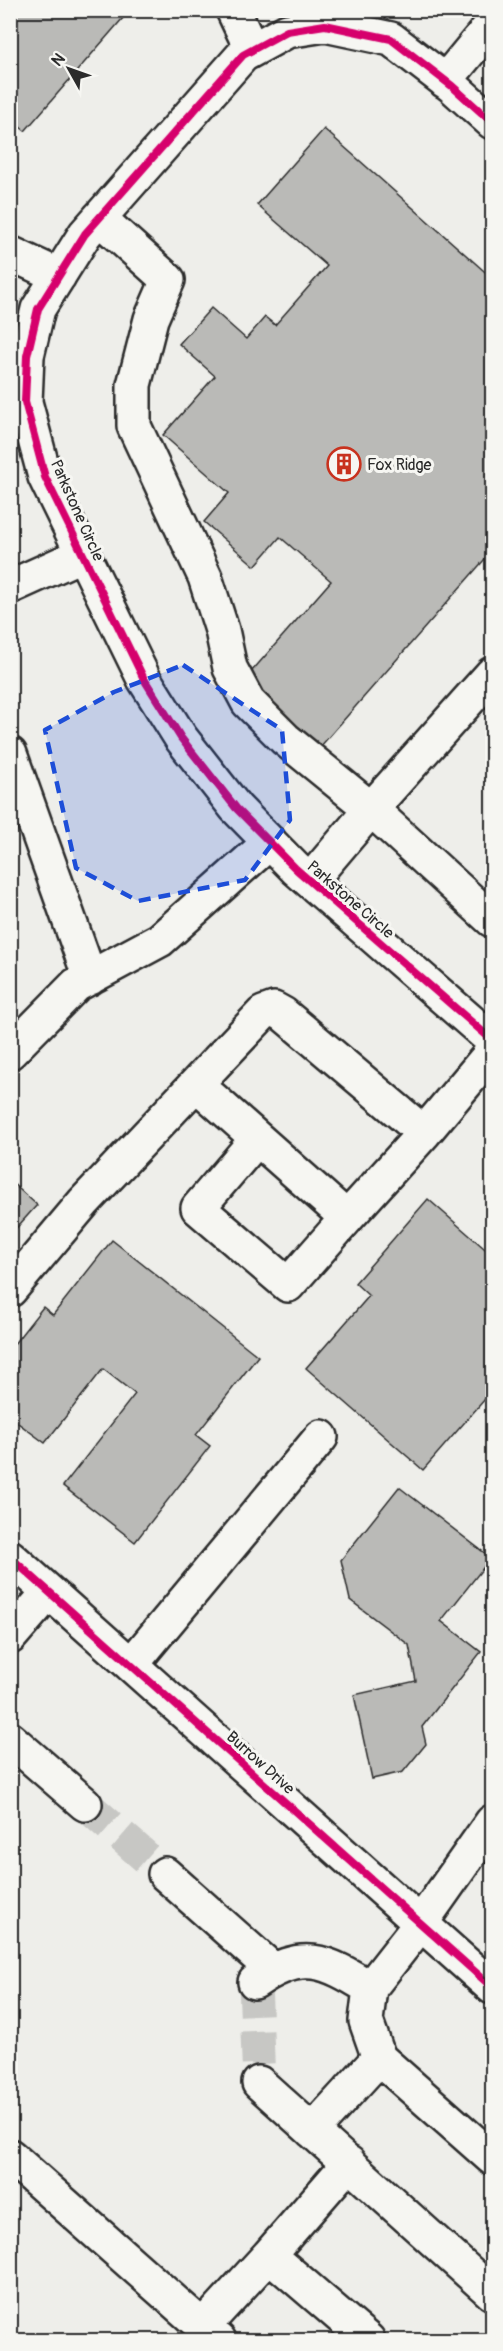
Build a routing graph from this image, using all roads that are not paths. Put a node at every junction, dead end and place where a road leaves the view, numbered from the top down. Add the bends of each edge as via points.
1 (232, 10) edge
2 (376, 23) edge
3 (492, 24) edge
4 (252, 50) junction
5 (445, 81) junction
6 (492, 122) edge
7 (99, 218) junction
8 (10, 253) edge
9 (59, 276) junction
10 (83, 554) junction
11 (10, 587) edge
12 (492, 674) edge
13 (10, 754) edge
14 (371, 809) junction
15 (270, 842) junction
16 (310, 881) junction
17 (492, 920) edge
18 (90, 978) junction
19 (492, 1040) edge
20 (10, 1052) edge
21 (492, 1052) edge
22 (196, 1084) junction
23 (424, 1133) junction
24 (257, 1139) junction
25 (347, 1218) junction
26 (10, 1290) edge
27 (321, 1437) dead end
28 (10, 1557) edge
29 (49, 1592) junction
30 (10, 1638) edge
31 (131, 1665) junction
32 (10, 1739) edge
33 (85, 1804) tunnel mouth
34 (492, 1821) edge
35 (165, 1874) tunnel mouth
36 (421, 1923) junction
37 (492, 1985) edge
38 (370, 1988) junction
39 (380, 2058) junction
40 (259, 2083) dead end
41 (312, 2131) junction
42 (10, 2156) edge
43 (492, 2158) edge
44 (348, 2163) junction
45 (269, 2255) junction
46 (492, 2293) edge
47 (211, 2334) edge
48 (368, 2340) edge

1 - 4 street
2 - 4 street, Parkstone Circle via 287,31
2 - 5 street, Parkstone Circle via 390,39
3 - 5 street
4 - 7 street, Parkstone Circle via 243,55
5 - 6 street, Parkstone Circle
7 - 9 street, Parkstone Circle
7 - 14 street via 168,280 151,319 134,385 134,426 205,577 230,668 248,702 330,778
8 - 9 street
9 - 10 street, Parkstone Circle via 38,309 27,356 25,402 45,477
10 - 11 street
10 - 15 street, Parkstone Circle via 144,680 181,738 236,808
12 - 14 street
13 - 18 street
14 - 16 street
14 - 17 street
15 - 16 street, Parkstone Circle
15 - 18 street via 160,940
16 - 19 street, Parkstone Circle
18 - 20 street via 76,985
21 - 23 street
22 - 23 street via 262,1013 274,1009
22 - 24 street
22 - 26 street via 84,1202
23 - 25 street
24 - 25 street
24 - 25 street via 198,1208 288,1285
27 - 31 street
28 - 29 street, Burrow Drive
29 - 30 street
29 - 31 street, Burrow Drive
31 - 36 street, Burrow Drive
32 - 33 street
34 - 36 street
35 - 38 street via 264,1976 286,1963 311,1962 340,1969
36 - 37 street, Burrow Drive
36 - 38 street
38 - 39 street via 366,2022
39 - 41 street
39 - 43 street
40 - 41 street
41 - 44 street
42 - 47 street
44 - 45 street
44 - 46 street
45 - 47 street
45 - 48 street

